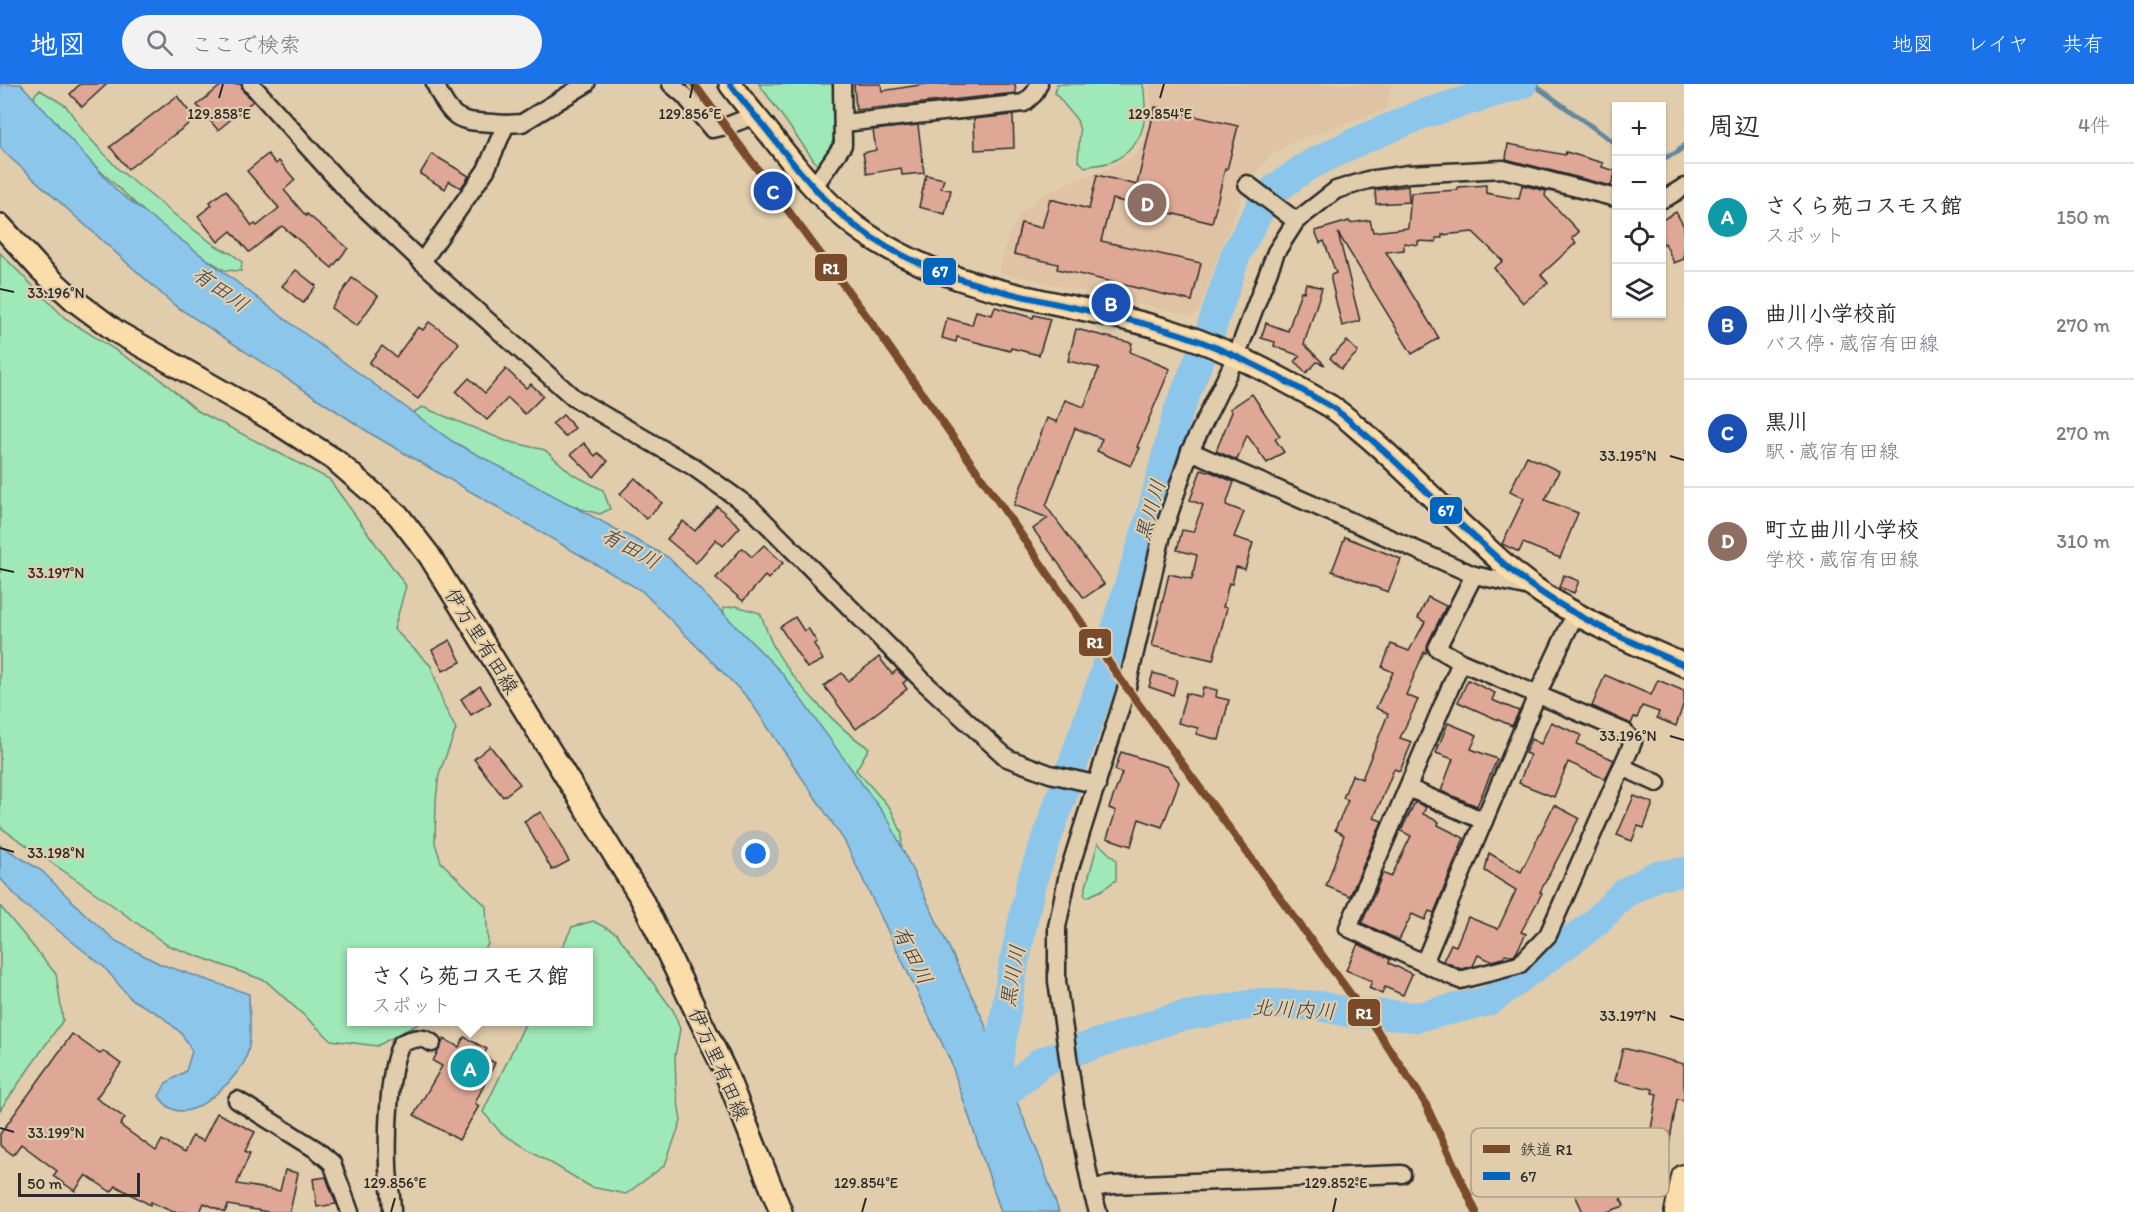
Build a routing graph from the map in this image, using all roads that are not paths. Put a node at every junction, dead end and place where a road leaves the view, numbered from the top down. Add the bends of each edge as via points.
1 (251, 84) edge
2 (435, 84) edge
3 (586, 84) edge
4 (671, 84) edge
5 (730, 84) edge
6 (842, 84) edge
7 (1039, 84) edge
8 (755, 115) junction
9 (844, 123) junction
10 (506, 124) junction
11 (1247, 184) dead end
12 (1684, 187) edge
13 (813, 188) junction
14 (1612, 197) edge
15 (1666, 198) edge
16 (1296, 221) junction
17 (0, 225) edge
18 (422, 262) junction
19 (1236, 357) junction
20 (1190, 451) junction
21 (1474, 575) junction
22 (1534, 588) junction
23 (1575, 614) junction
24 (1461, 662) junction
25 (1684, 665) edge
26 (1538, 695) junction
27 (1622, 767) junction
28 (1657, 783) dead end
29 (1093, 784) junction
30 (1408, 788) junction
31 (1484, 821) junction
32 (1425, 963) junction
33 (432, 1043) dead end
34 (237, 1100) dead end
35 (1402, 1174) dead end
36 (1684, 1177) edge
37 (1091, 1188) junction
38 (350, 1212) edge
39 (392, 1212) edge
40 (781, 1212) edge
41 (1098, 1212) edge
42 (1677, 1212) edge

1 - 18 street via 352,196
2 - 10 street via 444,105 459,120
3 - 10 street via 522,123
4 - 8 street via 712,129
5 - 8 main road
6 - 9 street
7 - 9 street via 1024,103
8 - 13 main road
9 - 13 street via 843,145
10 - 18 street via 486,170
11 - 16 street
12 - 15 street
13 - 19 main road via 856,226 941,272 984,288 1181,334
14 - 16 street via 1503,169 1409,174 1336,190
16 - 19 street via 1276,252
17 - 40 main road, 伊万里有田線 via 40,269 117,332 335,460 398,515 429,555 641,898 725,1071
18 - 29 street via 574,398 692,466 751,508 1007,758
19 - 20 street
19 - 22 main road via 1334,408
20 - 21 street
20 - 29 street via 1162,535 1127,687
21 - 22 street
21 - 24 street via 1437,648
22 - 23 main road
23 - 25 main road
23 - 26 street
24 - 26 street
24 - 30 street
26 - 27 street via 1625,732 1633,742
26 - 31 street
27 - 28 street
27 - 32 street via 1548,936 1519,965 1460,980
29 - 37 street via 1058,927 1057,981
30 - 31 street
30 - 32 street via 1348,928
31 - 32 street
33 - 39 street via 416,1037 402,1043 395,1060 388,1156
34 - 38 street via 332,1163
35 - 37 street
36 - 42 highway
37 - 41 street

